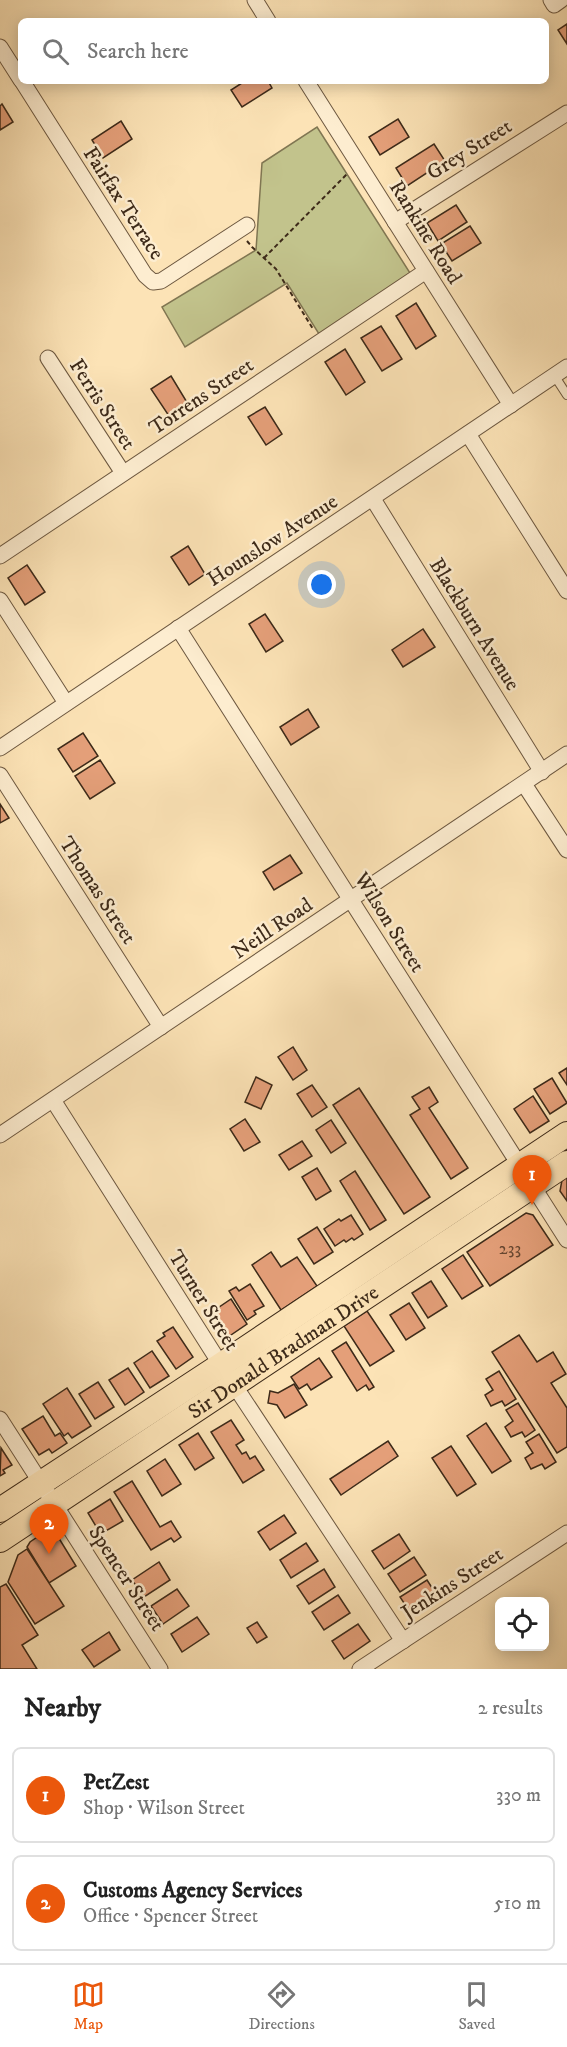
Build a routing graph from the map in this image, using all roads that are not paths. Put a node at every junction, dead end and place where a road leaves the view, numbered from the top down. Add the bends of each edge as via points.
1 (255, 0) edge
2 (551, 0) edge
3 (561, 0) edge
4 (266, 18) edge
5 (0, 47) edge
6 (18, 76) edge
7 (23, 84) edge
8 (308, 84) edge
9 (567, 113) edge
10 (395, 222) junction
11 (246, 230) road end
12 (426, 271) junction
13 (48, 358) dead end
14 (561, 371) edge
15 (567, 395) edge
16 (511, 405) junction
17 (468, 434) junction
18 (123, 473) junction
19 (373, 499) junction
20 (0, 556) edge
21 (567, 591) edge
22 (0, 600) edge
23 (178, 628) junction
24 (66, 703) junction
25 (0, 748) edge
26 (567, 754) edge
27 (542, 772) junction
28 (0, 775) edge
29 (524, 784) junction
30 (567, 850) edge
31 (351, 900) junction
32 (161, 1027) junction
33 (53, 1100) junction
34 (567, 1134) edge
35 (0, 1136) edge
36 (567, 1163) edge
37 (520, 1165) junction
38 (532, 1186) junction
39 (567, 1240) edge
40 (228, 1375) junction
41 (0, 1419) edge
42 (40, 1483) junction
43 (54, 1504) junction
44 (0, 1510) edge
45 (567, 1533) edge
46 (0, 1540) edge
47 (403, 1641) junction
48 (381, 1663) edge
49 (160, 1669) edge
50 (360, 1669) edge

1 - 4 street
2 - 3 street via 554,5
5 - 6 street, Fairfax Terrace
7 - 11 street, Fairfax Terrace via 153,282 161,281
8 - 10 street, Rankine Road
9 - 10 street, Grey Street
10 - 12 street, Rankine Road
12 - 16 street, Rankine Road
12 - 18 street, Torrens Street
13 - 18 street, Ferris Street
14 - 15 lane
14 - 16 street, Hounslow Avenue
16 - 17 street, Hounslow Avenue
17 - 19 street, Hounslow Avenue
17 - 21 street
18 - 20 street, Torrens Street
19 - 23 street, Hounslow Avenue
19 - 27 street, Blackburn Avenue
22 - 24 street
23 - 24 street, Hounslow Avenue
23 - 31 street, Wilson Street
24 - 25 street, Hounslow Avenue
26 - 27 street, Neill Road
27 - 29 street, Neill Road
28 - 32 street, Thomas Street
29 - 30 street
29 - 31 street, Neill Road
31 - 32 street, Neill Road
31 - 37 street, Wilson Street
32 - 33 street, Neill Road
33 - 35 street, Neill Road
33 - 40 street, Turner Street
34 - 37 main road, Sir Donald Bradman Drive
36 - 38 main road, Sir Donald Bradman Drive
37 - 38 street, Wilson Street
37 - 40 main road, Sir Donald Bradman Drive
38 - 39 street, Wilson Street
38 - 40 main road, Sir Donald Bradman Drive
40 - 42 main road, Sir Donald Bradman Drive
40 - 43 main road, Sir Donald Bradman Drive
40 - 47 street, Turner Street
41 - 42 street, Spencer Street
42 - 43 street, Spencer Street
42 - 44 main road, Sir Donald Bradman Drive
43 - 46 main road, Sir Donald Bradman Drive
43 - 49 street, Spencer Street
45 - 47 street, Jenkins Street
47 - 48 street, Jenkins Street
48 - 50 street, Jenkins Street

